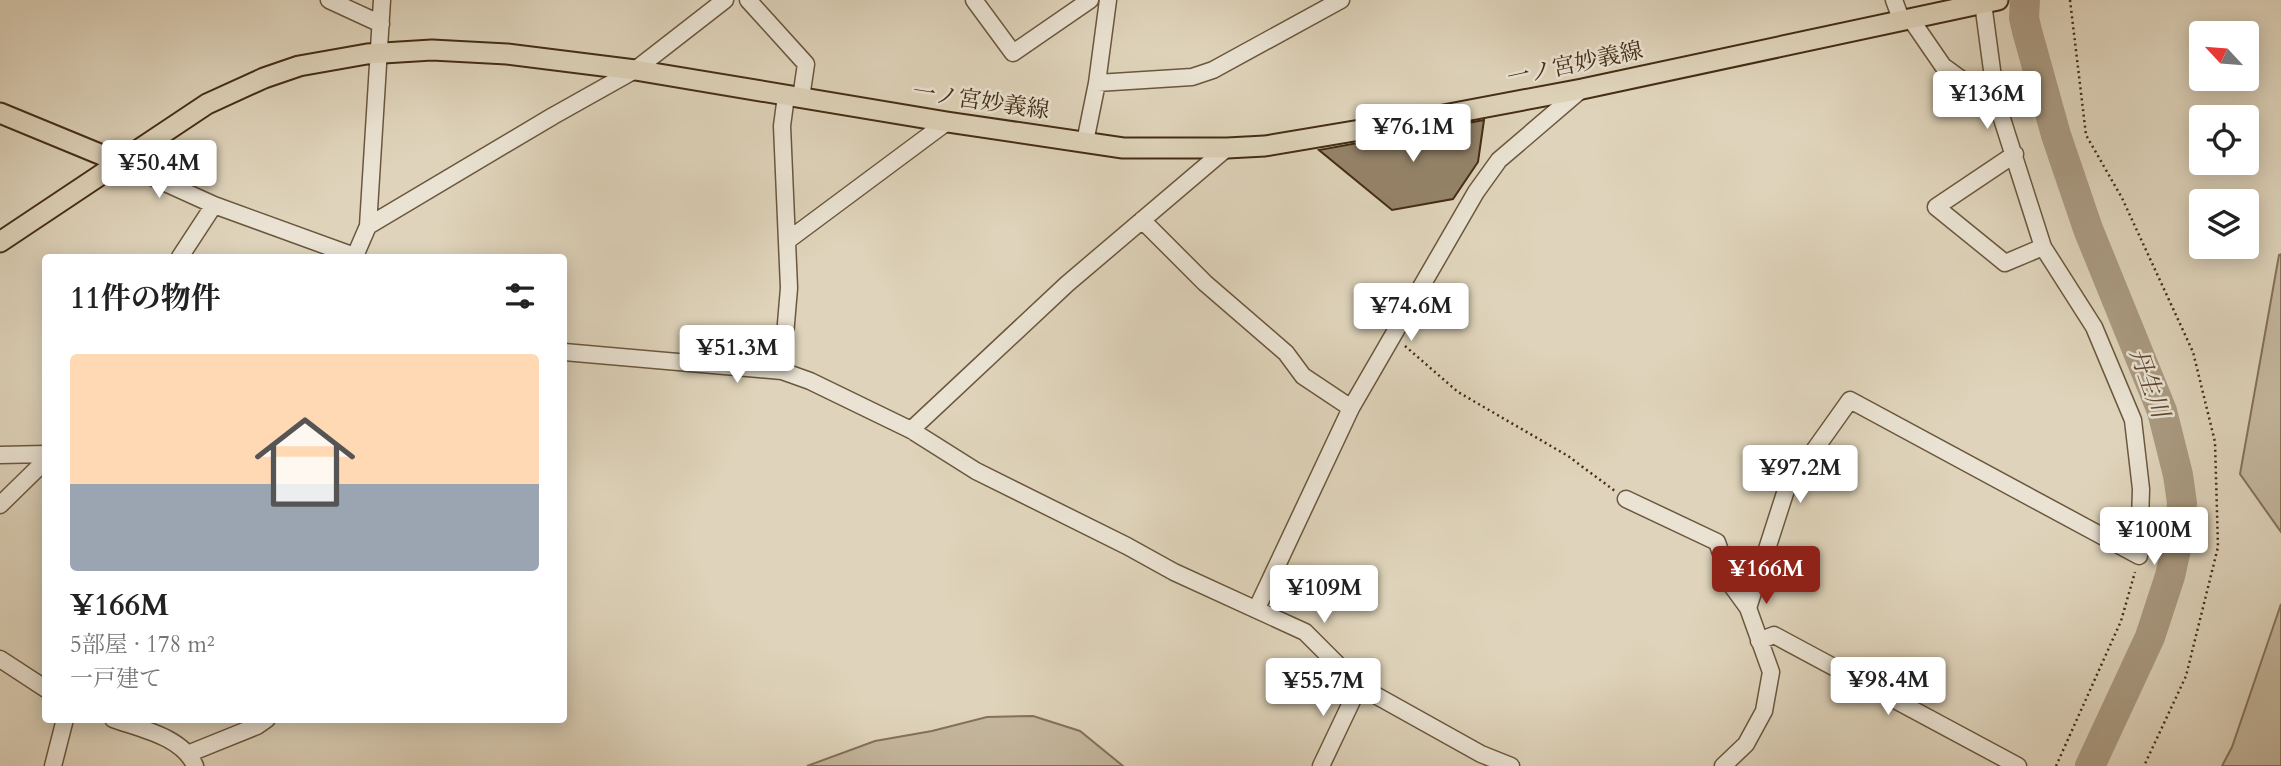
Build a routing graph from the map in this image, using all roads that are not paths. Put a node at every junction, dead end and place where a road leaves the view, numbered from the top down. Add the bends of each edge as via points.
1 (329, 0) edge
2 (382, 0) edge
3 (724, 0) edge
4 (748, 0) edge
5 (974, 0) edge
6 (1090, 0) edge
7 (1108, 0) edge
8 (1341, 0) edge
9 (1894, 0) edge
10 (1992, 1) edge
11 (1905, 19) junction
12 (381, 24) junction
13 (380, 53) junction
14 (635, 71) junction
15 (1097, 83) junction
16 (1582, 89) junction
17 (793, 97) junction
18 (1998, 107) junction
19 (0, 113) edge
20 (947, 122) junction
21 (1085, 142) junction
22 (1227, 148) junction
23 (2015, 154) junction
24 (119, 162) junction
25 (214, 205) junction
26 (1142, 220) junction
27 (368, 226) junction
28 (787, 241) junction
29 (0, 242) edge
30 (2043, 247) junction
31 (182, 254) edge
32 (344, 254) edge
33 (350, 254) edge
34 (567, 352) edge
35 (782, 371) junction
36 (1351, 408) junction
37 (911, 430) junction
38 (42, 454) edge
39 (0, 455) edge
40 (42, 464) edge
41 (1626, 499) road end
42 (0, 505) edge
43 (1257, 608) junction
44 (1748, 608) junction
45 (1759, 641) junction
46 (0, 659) edge
47 (42, 686) edge
48 (1359, 686) junction
49 (64, 723) edge
50 (124, 723) edge
51 (261, 723) edge
52 (193, 759) edge
53 (53, 766) edge
54 (1321, 766) edge
55 (1511, 766) edge
56 (1723, 766) edge
57 (2018, 766) edge

1 - 12 street
2 - 12 street
3 - 14 street
4 - 17 street via 806,64
5 - 6 street via 1013,53
7 - 15 street
8 - 15 street via 1213,70 1192,77
9 - 11 street
10 - 11 main road, 一ノ宮妙義線
10 - 18 street
11 - 16 main road, 一ノ宮妙義線
11 - 18 street via 1943,66
12 - 13 street
13 - 14 main road, 一ノ宮妙義線 via 464,51
13 - 24 main road, 一ノ宮妙義線 via 299,66 251,83 206,104
13 - 27 street
14 - 17 main road, 一ノ宮妙義線
14 - 27 street
15 - 21 street
16 - 22 main road, 一ノ宮妙義線 via 1265,146
16 - 36 street via 1499,160
17 - 20 main road, 一ノ宮妙義線
17 - 28 street via 782,127
18 - 23 street
19 - 24 main road
20 - 21 main road, 一ノ宮妙義線
20 - 28 street
21 - 22 main road, 一ノ宮妙義線 via 1123,148
22 - 26 street
23 - 30 street
23 - 30 street via 1936,206 2005,262
24 - 25 street
24 - 29 main road, 一ノ宮妙義線
25 - 31 street
25 - 32 street
26 - 36 street via 1205,283 1286,353 1303,376
26 - 37 street
27 - 33 street
28 - 35 street via 789,288
30 - 44 street via 2094,327 2133,420 2141,489 2139,556 1850,400 1786,490
34 - 35 street
35 - 37 street
36 - 43 street
37 - 43 street via 976,471 1174,572
38 - 39 street
40 - 42 street
41 - 44 street via 1717,542 1732,586
43 - 48 street via 1305,632
44 - 45 street
45 - 56 street via 1771,672 1764,710 1746,744
45 - 57 street via 1774,635
46 - 47 street
48 - 54 street
48 - 55 street
49 - 53 street
50 - 52 street via 164,737
51 - 52 street

